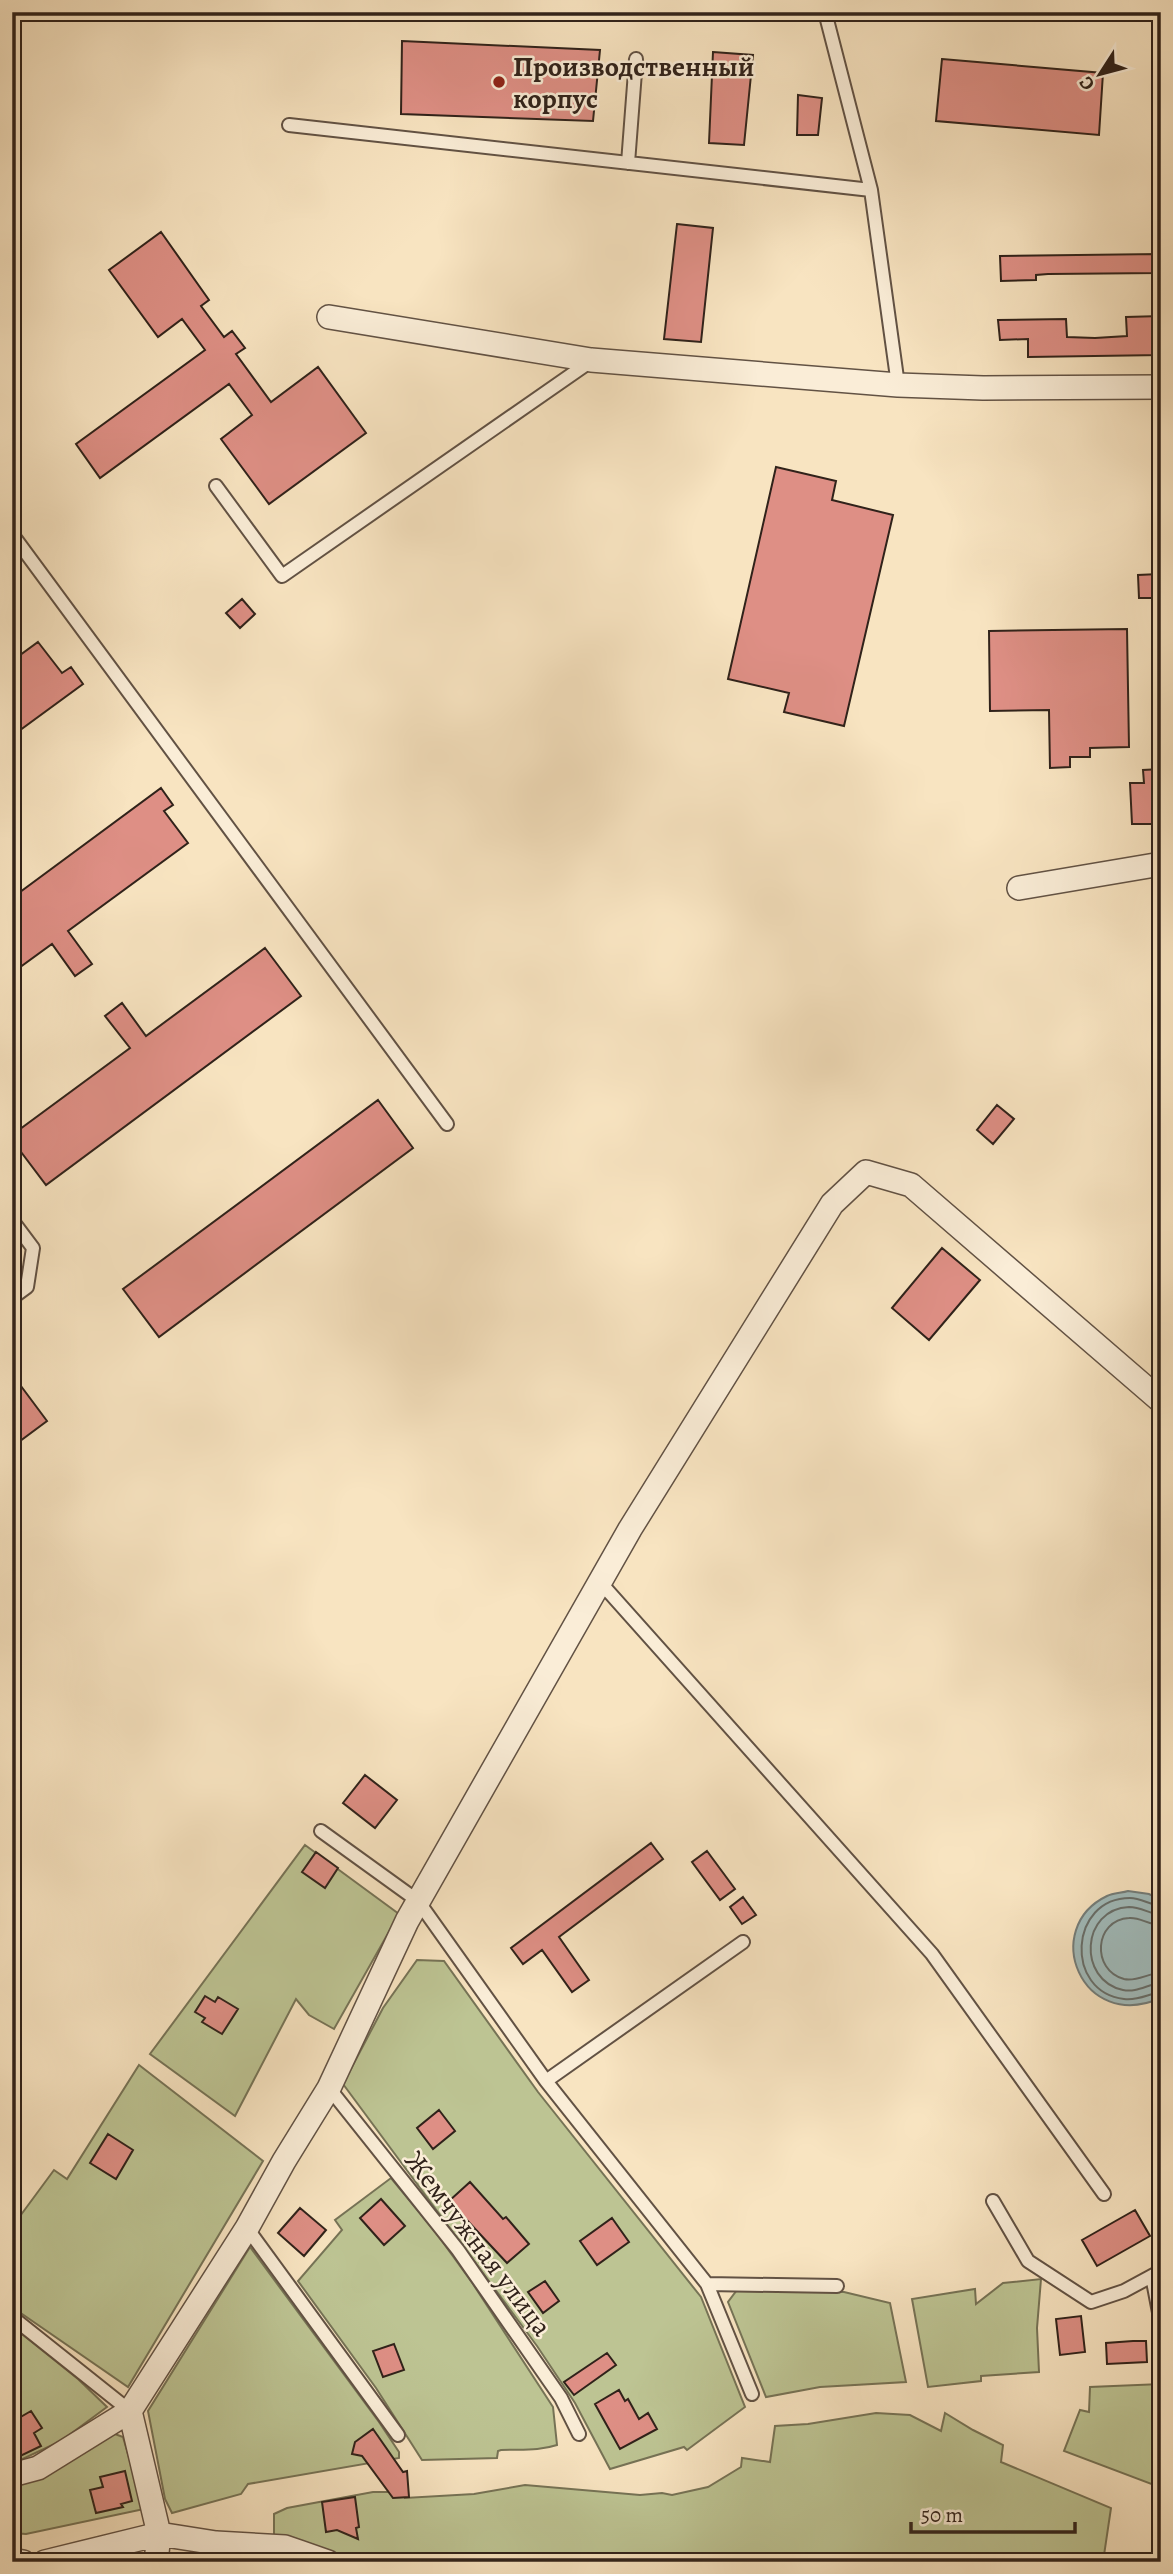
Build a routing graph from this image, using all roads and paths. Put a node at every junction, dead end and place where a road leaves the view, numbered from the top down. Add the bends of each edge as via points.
1 (825, 12) edge
2 (636, 59) dead end
3 (289, 125) dead end
4 (628, 163) junction
5 (871, 190) junction
6 (330, 317) dead end
7 (591, 360) junction
8 (898, 385) junction
9 (1161, 387) edge
10 (216, 486) dead end
11 (12, 534) edge
12 (1161, 864) edge
13 (1019, 888) dead end
14 (447, 1124) dead end
15 (12, 1220) edge
16 (12, 1298) edge
17 (1161, 1401) edge
18 (600, 1582) junction
19 (321, 1831) dead end
20 (418, 1901) junction
21 (743, 1942) dead end
22 (546, 2081) junction
23 (329, 2088) junction
24 (1104, 2194) dead end
25 (993, 2201) dead end
26 (247, 2228) junction
27 (1156, 2274) edge
28 (707, 2284) junction
29 (836, 2286) dead end
30 (12, 2317) edge
31 (1161, 2323) edge
32 (752, 2395) dead end
33 (130, 2411) junction
34 (579, 2434) dead end
35 (398, 2435) dead end
36 (12, 2475) edge
37 (159, 2534) junction
38 (12, 2560) edge
39 (23, 2562) edge
40 (45, 2562) edge
41 (156, 2562) edge
42 (328, 2562) edge

1 - 5 lane
2 - 4 lane
3 - 4 lane
4 - 5 lane
5 - 8 lane
6 - 7 street
7 - 8 street
7 - 10 lane via 282,576
8 - 9 street
11 - 14 lane
12 - 13 street
15 - 16 lane via 33,1248 27,1287
17 - 18 street via 911,1185 866,1172 832,1203
18 - 20 street
18 - 24 lane via 932,1954
19 - 20 lane
20 - 22 lane
20 - 23 street
21 - 22 lane
22 - 28 lane
23 - 26 street
23 - 34 lane, Жемчужная улица via 458,2250 561,2398
25 - 27 lane via 1028,2261 1091,2302
26 - 33 street
26 - 35 lane
27 - 31 lane
28 - 29 lane
28 - 32 lane
30 - 33 lane
33 - 36 street via 38,2468
33 - 37 street
37 - 40 street
37 - 41 street
37 - 42 street via 285,2547
38 - 39 street

